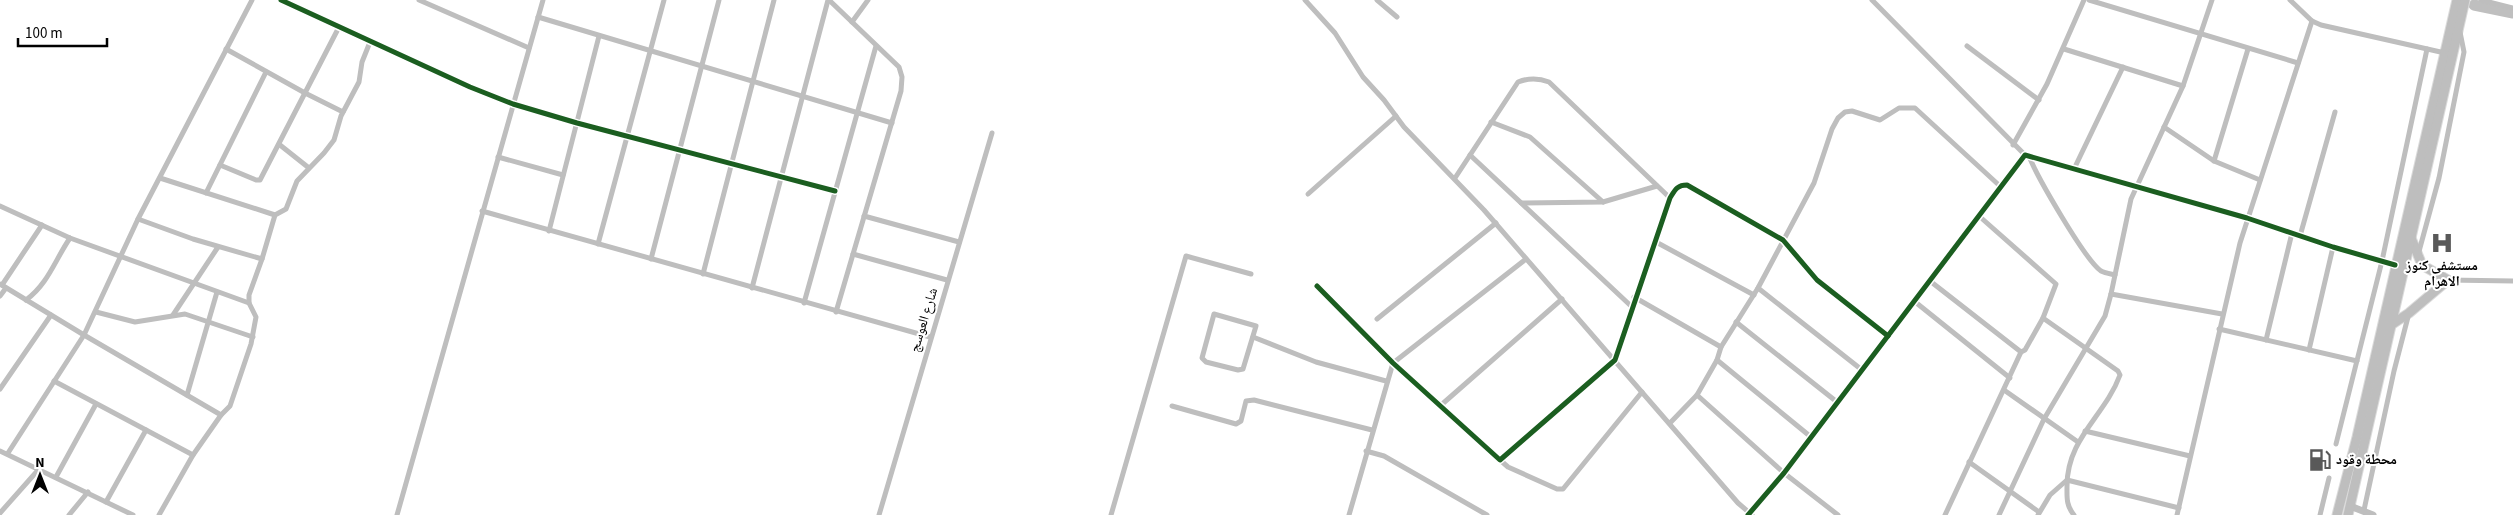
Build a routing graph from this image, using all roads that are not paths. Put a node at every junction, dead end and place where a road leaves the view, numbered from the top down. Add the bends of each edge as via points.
1 (252, 0) edge
2 (281, 0) edge
3 (419, 0) edge
4 (542, 0) edge
5 (664, 0) edge
6 (719, 0) edge
7 (774, 0) edge
8 (829, 0) edge
9 (868, 0) edge
10 (1305, 0) edge
11 (1377, 0) edge
12 (1872, 0) edge
13 (2084, 0) edge
14 (2089, 0) edge
15 (2212, 0) edge
16 (2290, 0) edge
17 (2457, 0) edge
18 (2465, 0) edge
19 (2481, 0) edge
20 (2513, 8) edge
21 (538, 17) junction
22 (1397, 17) dead end
23 (2312, 21) junction
24 (852, 22) junction
25 (2458, 25) junction
26 (339, 27) junction
27 (2200, 35) junction
28 (599, 36) junction
29 (370, 42) junction
30 (876, 46) junction
31 (1967, 46) dead end
32 (529, 48) junction
33 (226, 49) junction
34 (2064, 49) junction
35 (2248, 49) junction
36 (2427, 49) junction
37 (651, 51) junction
38 (2445, 54) junction
39 (2298, 63) junction
40 (703, 67) junction
41 (2123, 67) junction
42 (266, 72) junction
43 (752, 82) junction
44 (2183, 86) junction
45 (305, 93) junction
46 (803, 97) junction
47 (2039, 100) junction
48 (513, 104) junction
49 (343, 112) junction
50 (2335, 112) dead end
51 (858, 113) junction
52 (1396, 116) junction
53 (1491, 122) junction
54 (892, 123) junction
55 (577, 124) junction
56 (2164, 127) junction
57 (2436, 130) junction
58 (2449, 132) junction
59 (992, 133) dead end
60 (628, 136) junction
61 (280, 145) junction
62 (2014, 145) junction
63 (679, 150) junction
64 (1470, 155) junction
65 (2027, 155) junction
66 (498, 157) junction
67 (2214, 161) junction
68 (730, 164) junction
69 (220, 165) junction
70 (309, 168) junction
71 (2074, 169) junction
72 (563, 175) junction
73 (782, 177) junction
74 (160, 178) junction
75 (1455, 178) junction
76 (2260, 180) junction
77 (1657, 186) junction
78 (2001, 187) junction
79 (2136, 187) junction
80 (835, 191) junction
81 (206, 193) junction
82 (1308, 194) dead end
83 (1670, 198) junction
84 (1603, 202) junction
85 (1520, 203) junction
86 (0, 207) edge
87 (482, 211) junction
88 (275, 215) junction
89 (864, 216) junction
90 (1979, 216) junction
91 (2247, 218) junction
92 (138, 219) junction
93 (1496, 223) junction
94 (42, 226) junction
95 (549, 230) junction
96 (2292, 233) junction
97 (2300, 236) junction
98 (70, 238) junction
99 (2410, 238) junction
100 (1783, 240) junction
101 (958, 242) junction
102 (1656, 242) junction
103 (598, 244) junction
104 (218, 247) junction
105 (2333, 247) junction
106 (853, 254) junction
107 (120, 257) junction
108 (1526, 258) junction
109 (2417, 258) junction
110 (262, 259) junction
111 (650, 259) junction
112 (2382, 261) junction
113 (2395, 265) junction
114 (703, 274) junction
115 (1251, 274) dead end
116 (2115, 276) junction
117 (948, 280) junction
118 (2448, 280) junction
119 (1930, 281) junction
120 (2513, 281) edge
121 (193, 284) junction
122 (3, 286) edge
123 (1317, 286) dead end
124 (752, 288) junction
125 (1758, 288) junction
126 (217, 292) junction
127 (2111, 294) junction
128 (1754, 295) junction
129 (0, 296) edge
130 (1634, 298) junction
131 (1562, 299) junction
132 (26, 300) junction
133 (1914, 301) junction
134 (249, 303) junction
135 (804, 303) junction
136 (1631, 306) junction
137 (96, 312) junction
138 (836, 312) junction
139 (2410, 313) junction
140 (2222, 314) junction
141 (51, 315) junction
142 (173, 315) junction
143 (2043, 318) junction
144 (1377, 319) dead end
145 (1736, 322) junction
146 (208, 323) junction
147 (2391, 325) junction
148 (2219, 329) junction
149 (84, 335) junction
150 (1888, 336) junction
151 (253, 337) junction
152 (930, 337) junction
153 (1253, 338) junction
154 (2266, 340) junction
155 (1721, 347) junction
156 (2085, 347) junction
157 (2309, 350) junction
158 (2021, 352) junction
159 (1615, 360) junction
160 (1717, 360) junction
161 (2357, 361) junction
162 (1393, 363) junction
163 (1862, 370) junction
164 (2010, 378) junction
165 (54, 381) junction
166 (1386, 381) junction
167 (0, 390) edge
168 (2004, 390) junction
169 (1642, 392) junction
170 (187, 394) junction
171 (1697, 395) junction
172 (1837, 402) junction
173 (96, 404) junction
174 (1172, 406) dead end
175 (1440, 406) junction
176 (2372, 411) junction
177 (2384, 414) junction
178 (221, 415) junction
179 (2044, 419) junction
180 (1670, 423) junction
181 (146, 430) junction
182 (1372, 430) junction
183 (2085, 431) junction
184 (1811, 437) junction
185 (2078, 442) junction
186 (2336, 444) dead end
187 (0, 451) edge
188 (1366, 451) junction
189 (8, 453) junction
190 (193, 455) junction
191 (2190, 456) junction
192 (1500, 460) junction
193 (1969, 462) junction
194 (39, 469) junction
195 (1784, 473) junction
196 (56, 477) junction
197 (2329, 478) dead end
198 (2067, 480) junction
199 (2010, 490) junction
200 (88, 492) junction
201 (168, 501) junction
202 (106, 502) junction
203 (2179, 508) junction
204 (2349, 510) edge
205 (2364, 510) junction
206 (2039, 513) edge
207 (0, 514) edge
208 (1750, 514) edge
209 (69, 515) edge
210 (133, 515) edge
211 (159, 515) edge
212 (165, 515) edge
213 (397, 515) edge
214 (879, 515) edge
215 (1111, 515) edge
216 (1349, 515) edge
217 (1488, 515) edge
218 (1838, 515) edge
219 (1945, 515) edge
220 (1999, 515) edge
221 (2074, 515) edge
222 (2177, 515) edge
223 (2320, 515) edge
224 (2337, 515) edge
225 (2373, 515) edge

1 - 33 street
2 - 26 street
3 - 32 street
4 - 21 street
5 - 37 street
6 - 40 street
7 - 43 street
8 - 24 street
8 - 46 street
9 - 24 street
10 - 52 street
11 - 22 street
12 - 62 street
13 - 34 street
14 - 27 street
15 - 27 street
16 - 23 street
17 - 38 highway
18 - 25 highway
19 - 20 street
21 - 28 street
21 - 32 street
23 - 36 street
23 - 39 street
24 - 30 street
25 - 57 highway
25 - 58 street via 2464,52
26 - 29 street
26 - 45 street
27 - 35 street
27 - 44 street
28 - 37 street
28 - 55 street
29 - 48 street
29 - 49 street via 359,82
30 - 51 street
30 - 54 street via 901,72 901,91
31 - 47 street
32 - 48 street
33 - 42 street
33 - 74 street
34 - 41 street
34 - 47 street
35 - 39 street
35 - 67 street
36 - 38 street
36 - 112 street
37 - 40 street
37 - 60 street
38 - 113 highway
39 - 76 street
40 - 43 street
40 - 63 street
41 - 44 street
41 - 71 street
42 - 45 street
42 - 69 street
43 - 46 street
43 - 68 street
44 - 56 street
45 - 49 street
45 - 61 street
46 - 51 street
46 - 73 street
47 - 62 street
48 - 55 street
48 - 66 street
49 - 70 street via 331,144
50 - 97 street
51 - 54 street
51 - 80 street
52 - 75 street
52 - 82 street
53 - 64 street
53 - 77 street via 1518,82 1526,79 1549,82
53 - 84 street via 1530,137
54 - 89 street
55 - 60 street
55 - 72 street
56 - 67 street
56 - 79 street
57 - 58 street
57 - 99 highway
58 - 109 street
59 - 101 street, شارع العوسج
60 - 63 street
60 - 103 street
61 - 69 street via 259,180
61 - 70 street
62 - 65 street
63 - 68 street
63 - 111 street
64 - 75 street
64 - 85 street
65 - 71 street
65 - 78 street
65 - 116 street via 2085,251 2100,270
66 - 72 street
66 - 87 street
67 - 76 street
68 - 73 street
68 - 114 street
69 - 81 street
70 - 88 street via 295,184 286,209
71 - 79 street
72 - 95 street
73 - 80 street
73 - 124 street
74 - 81 street
74 - 92 street
75 - 93 street
76 - 91 street
77 - 83 street
77 - 84 street
78 - 90 street
78 - 100 street via 1915,108 1899,108 1880,120 1848,111 1838,118 1832,129 1814,183
79 - 91 street
79 - 116 street via 2126,214
80 - 135 street
81 - 88 street
83 - 100 street via 1676,188 1687,185
83 - 102 street
84 - 85 street
85 - 136 street
86 - 94 street
87 - 95 street
87 - 213 street
88 - 110 street
89 - 101 street
89 - 106 street
90 - 119 street
90 - 143 street via 2056,284
91 - 96 street
91 - 140 street
92 - 104 street
92 - 107 street
93 - 108 street
93 - 144 street
94 - 98 street
94 - 122 street
95 - 103 street
96 - 97 street
96 - 154 street
97 - 105 street
98 - 107 street
98 - 132 street via 39,290
99 - 109 highway
99 - 147 highway
100 - 125 street
100 - 150 street via 1817,280
101 - 117 street, شارع العوسج
102 - 128 street
102 - 130 street
103 - 111 street
104 - 110 street
104 - 121 street
105 - 112 street
105 - 157 street
106 - 117 street
106 - 138 street
107 - 121 street
107 - 137 street
108 - 131 street
108 - 162 street
109 - 118 highway via 2430,271
110 - 134 street
111 - 114 street
112 - 113 street
112 - 161 street
113 - 224 highway
114 - 124 street
115 - 215 street via 1186,256
116 - 127 street
117 - 152 street, شارع العوسج
118 - 120 street
118 - 139 highway
119 - 133 street
119 - 158 street
121 - 126 street
121 - 142 street
122 - 129 street
122 - 132 street
123 - 162 street
124 - 135 street
125 - 128 street
125 - 163 street
126 - 134 street
126 - 146 street
127 - 140 street
127 - 156 street via 2105,316
128 - 145 street
130 - 136 street
130 - 155 street
131 - 159 street
131 - 175 street
132 - 141 street
133 - 150 street
133 - 164 street
134 - 151 street via 256,318
135 - 138 street
136 - 159 street
137 - 142 street via 134,322
137 - 149 street
138 - 152 street
139 - 147 highway
139 - 177 street
140 - 148 street
141 - 149 street
141 - 167 street
142 - 146 street via 185,314
143 - 156 street
143 - 158 street
145 - 155 street
145 - 172 street
146 - 151 street
146 - 170 street
147 - 176 highway
148 - 154 street
148 - 191 street
149 - 165 street
149 - 170 street
150 - 163 street
151 - 178 street via 230,406
152 - 214 street, شارع العوسج
153 - 153 street via 1243,369 1206,362 1202,358 1214,314 1254,324
153 - 166 street via 1316,362
154 - 157 street
155 - 160 street
156 - 179 street
156 - 183 street via 2120,375
157 - 161 street
158 - 164 street
159 - 169 street
159 - 192 street
160 - 171 street
160 - 184 street
161 - 186 street
162 - 166 street
162 - 175 street
163 - 172 street
164 - 168 street
165 - 173 street
165 - 189 street
166 - 182 street
168 - 179 street
168 - 193 street
169 - 180 street
169 - 192 street via 1563,489 1508,467
170 - 178 street
171 - 180 street
171 - 195 street
172 - 184 street
173 - 181 street
173 - 196 street
174 - 182 street via 1236,424 1241,421 1246,401 1254,400
175 - 192 street
176 - 177 street
176 - 204 highway
177 - 205 street
178 - 190 street
179 - 185 street
179 - 199 street
180 - 208 street
181 - 190 street
181 - 202 street
182 - 188 street
183 - 185 street
183 - 191 street
184 - 195 street
185 - 198 street via 2071,454
187 - 189 street
188 - 216 street
188 - 217 street via 1384,456
189 - 194 street
190 - 201 street
191 - 203 street
193 - 199 street
193 - 219 street
194 - 196 street
194 - 207 street
195 - 208 street
195 - 218 street
196 - 200 street
197 - 223 street
198 - 203 street
198 - 206 street via 2050,495
198 - 221 street via 2067,505
199 - 206 street
199 - 220 street
200 - 202 street
200 - 209 street
201 - 211 street
201 - 212 street
202 - 210 street
203 - 222 street
204 - 205 street
205 - 225 street

